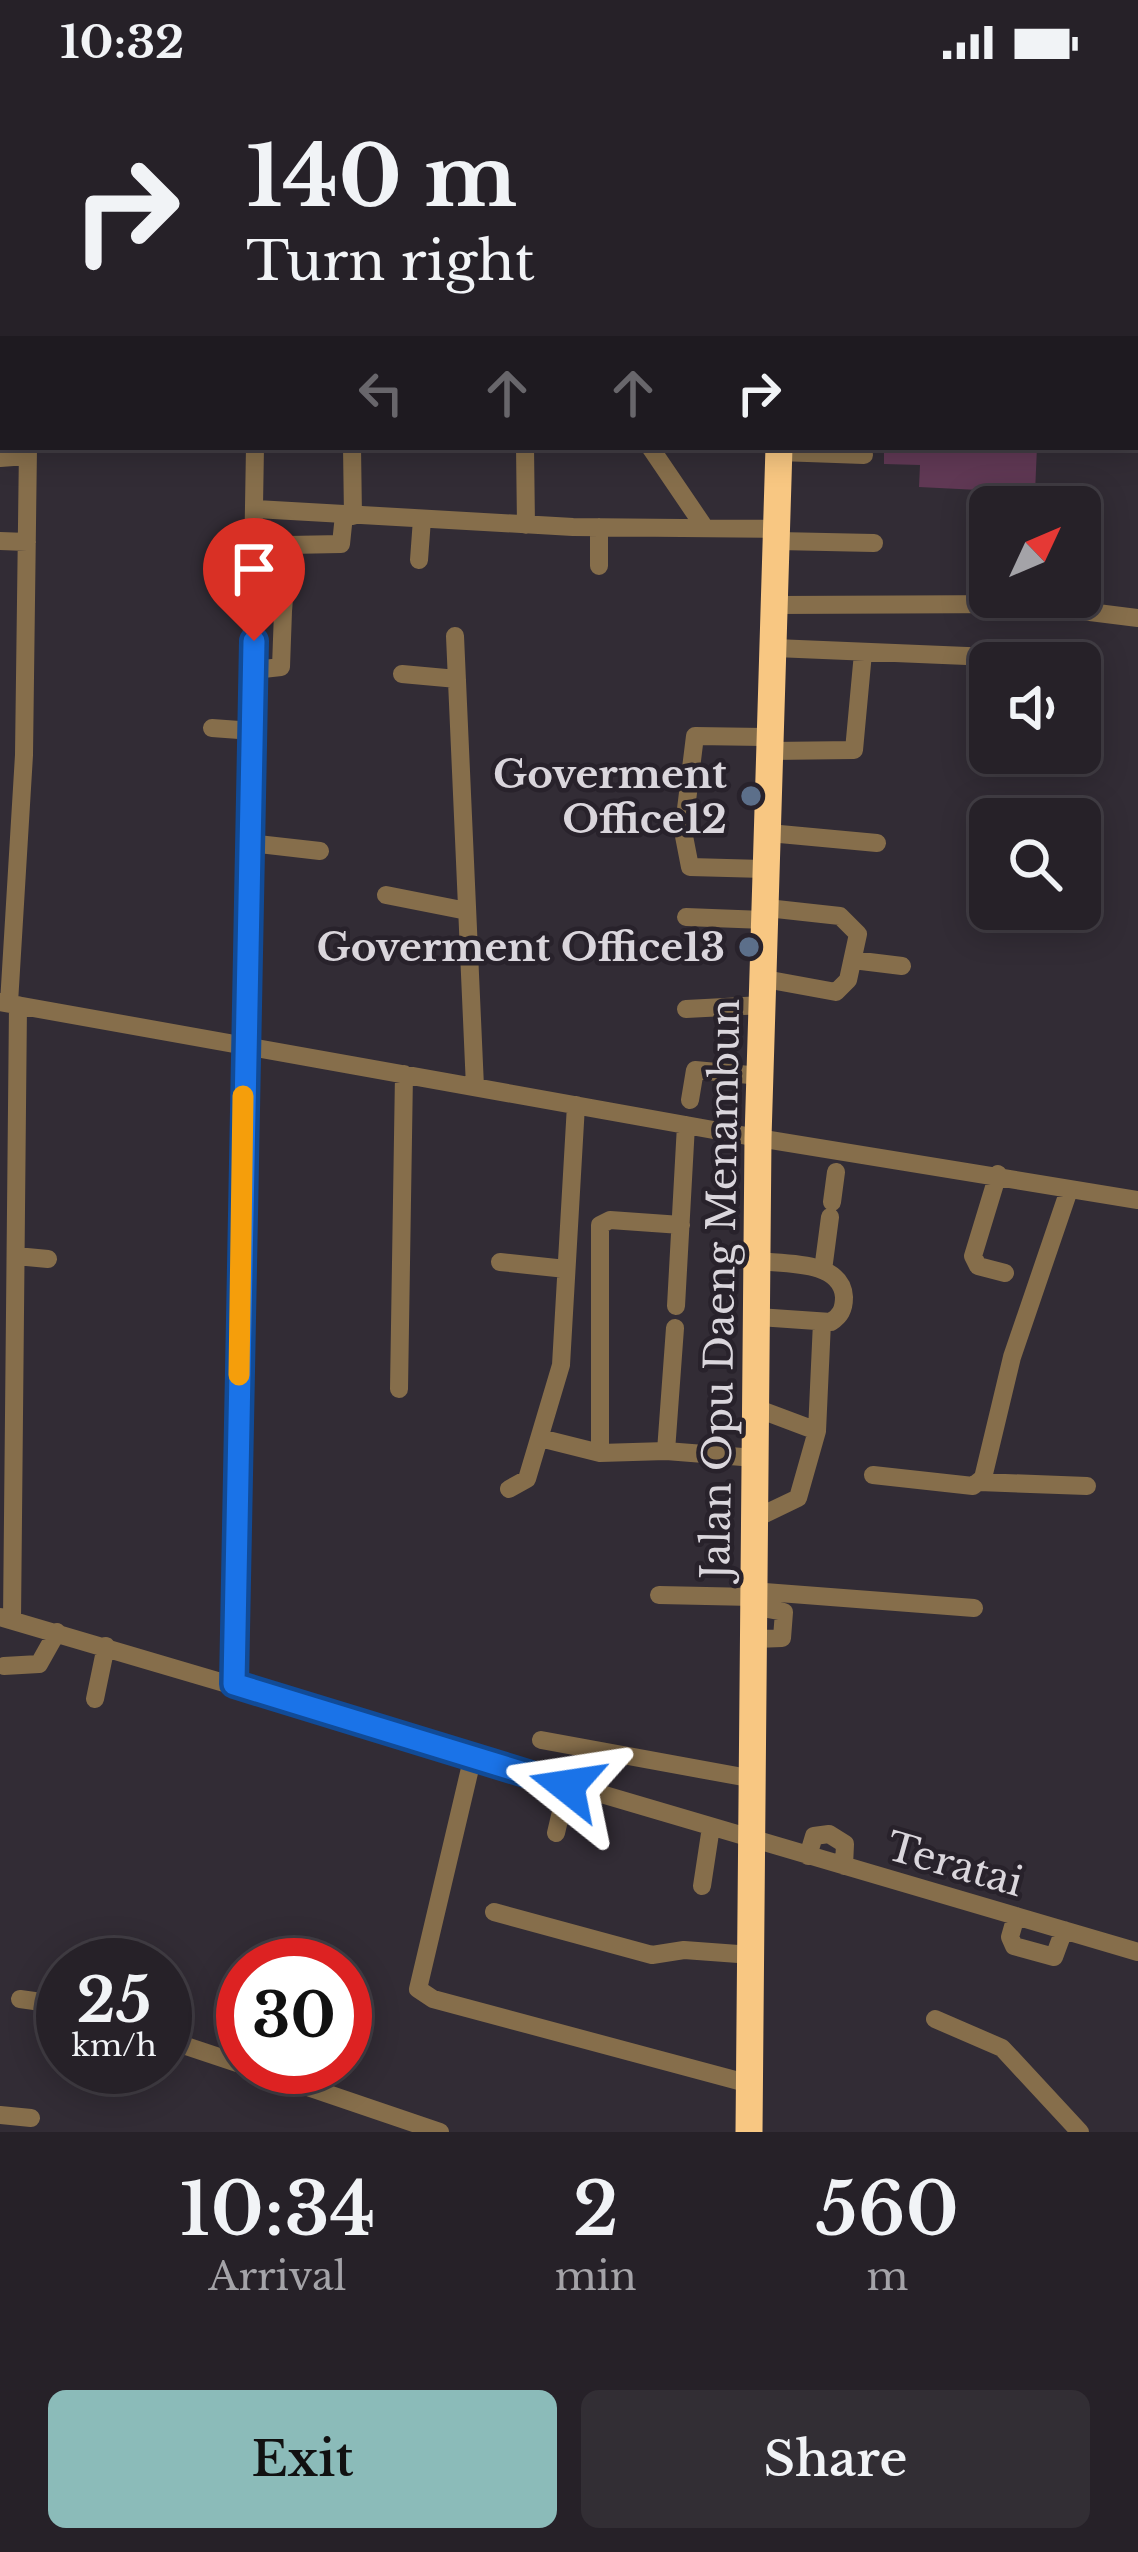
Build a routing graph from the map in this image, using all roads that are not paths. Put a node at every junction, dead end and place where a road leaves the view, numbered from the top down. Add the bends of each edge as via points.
1 (255, 450) edge
2 (352, 450) edge
3 (525, 450) edge
4 (652, 450) edge
5 (779, 450) edge
6 (27, 452) edge
7 (864, 455) dead end
8 (0, 458) edge
9 (256, 509) junction
10 (349, 516) junction
11 (422, 519) junction
12 (526, 525) junction
13 (599, 527) junction
14 (705, 528) junction
15 (778, 535) junction
16 (0, 541) edge
17 (27, 542) junction
18 (874, 543) dead end
19 (419, 560) dead end
20 (599, 566) dead end
21 (969, 603) edge
22 (776, 604) junction
23 (255, 611) junction
24 (283, 611) junction
25 (1101, 612) edge
26 (1138, 618) edge
27 (455, 636) dead end
28 (775, 648) junction
29 (863, 653) junction
30 (969, 656) edge
31 (254, 670) junction
32 (402, 674) dead end
33 (458, 679) junction
34 (212, 728) dead end
35 (253, 731) junction
36 (771, 744) junction
37 (769, 832) junction
38 (878, 843) dead end
39 (249, 844) junction
40 (320, 851) dead end
41 (768, 869) junction
42 (386, 895) dead end
43 (467, 911) junction
44 (767, 914) junction
45 (686, 917) dead end
46 (853, 961) junction
47 (902, 966) dead end
48 (764, 992) junction
49 (9, 1003) edge
50 (686, 1009) dead end
51 (244, 1046) junction
52 (404, 1074) junction
53 (760, 1076) junction
54 (475, 1087) junction
55 (690, 1100) dead end
56 (576, 1105) junction
57 (686, 1125) junction
58 (758, 1138) junction
59 (836, 1172) dead end
60 (998, 1174) junction
61 (1069, 1190) junction
62 (1138, 1200) edge
63 (681, 1225) junction
64 (8, 1227) edge
65 (16, 1256) junction
66 (48, 1258) dead end
67 (758, 1261) junction
68 (500, 1262) dead end
69 (566, 1269) junction
70 (823, 1270) junction
71 (1005, 1273) dead end
72 (676, 1306) dead end
73 (758, 1317) junction
74 (7, 1319) edge
75 (821, 1322) junction
76 (675, 1328) dead end
77 (399, 1389) dead end
78 (756, 1408) junction
79 (817, 1431) junction
80 (540, 1438) junction
81 (666, 1450) junction
82 (600, 1453) junction
83 (755, 1458) junction
84 (873, 1475) dead end
85 (980, 1482) junction
86 (1087, 1486) dead end
87 (509, 1489) dead end
88 (754, 1519) junction
89 (659, 1595) dead end
90 (753, 1598) junction
91 (974, 1608) dead end
92 (6, 1618) edge
93 (57, 1632) junction
94 (106, 1646) junction
95 (4, 1666) dead end
96 (234, 1684) junction
97 (95, 1699) dead end
98 (541, 1741) dead end
99 (472, 1760) junction
100 (754, 1779) junction
101 (567, 1786) junction
102 (710, 1827) junction
103 (556, 1832) dead end
104 (754, 1840) junction
105 (703, 1886) dead end
106 (494, 1912) dead end
107 (1016, 1916) junction
108 (1064, 1930) junction
109 (1138, 1952) edge
110 (752, 1955) junction
111 (20, 1999) dead end
112 (36, 2001) edge
113 (935, 2019) dead end
114 (750, 2084) junction
115 (328, 2094) edge
116 (0, 2115) edge
117 (31, 2118) dead end
118 (440, 2132) edge
119 (748, 2132) edge
120 (1080, 2132) edge

1 - 9 street
2 - 10 street
3 - 12 street
4 - 14 street
5 - 7 street
5 - 15 highway, Jalan Opu Daeng Menambun
6 - 8 street
6 - 17 street
9 - 10 street
9 - 23 street
10 - 11 street
10 - 24 street via 340,544 288,545
11 - 12 street
11 - 19 street
12 - 13 street
13 - 14 street
13 - 20 street
14 - 15 street
15 - 18 street
15 - 22 highway, Jalan Opu Daeng Menambun
16 - 17 street
17 - 49 street
21 - 22 street
22 - 28 highway, Jalan Opu Daeng Menambun
23 - 24 street
23 - 31 street
24 - 31 street via 281,668
25 - 26 street
27 - 33 street
28 - 29 street
28 - 36 highway, Jalan Opu Daeng Menambun
29 - 30 street
29 - 36 street via 854,750
31 - 35 street
32 - 33 street
33 - 43 street
34 - 35 street
35 - 39 street
36 - 37 highway, Jalan Opu Daeng Menambun
36 - 41 street via 695,736 684,827 690,867
37 - 38 street
37 - 41 highway, Jalan Opu Daeng Menambun
39 - 40 street
39 - 51 street
41 - 44 highway, Jalan Opu Daeng Menambun
42 - 43 street
43 - 54 street
44 - 45 street
44 - 46 street via 848,919 858,934
44 - 48 highway, Jalan Opu Daeng Menambun
46 - 47 street
46 - 48 street via 836,992
48 - 50 street
48 - 53 highway, Jalan Opu Daeng Menambun
49 - 51 street
49 - 64 street
51 - 52 street
51 - 96 street
52 - 54 street
52 - 77 street
53 - 55 street via 695,1070
53 - 58 highway, Jalan Opu Daeng Menambun
54 - 56 street
56 - 57 street
56 - 69 street
57 - 58 street
57 - 63 street
58 - 60 street
58 - 67 highway, Jalan Opu Daeng Menambun
59 - 70 street
60 - 61 street
60 - 71 street via 973,1256 978,1266
61 - 62 street
61 - 85 street
63 - 72 street
63 - 82 street via 600,1225
64 - 65 street
65 - 66 street
65 - 74 street
67 - 70 street
67 - 73 highway, Jalan Opu Daeng Menambun
68 - 69 street
69 - 80 street via 561,1365
70 - 75 street via 844,1299 837,1320
73 - 75 street
73 - 78 highway, Jalan Opu Daeng Menambun
74 - 92 street
75 - 79 street
76 - 81 street
78 - 79 street
78 - 83 highway, Jalan Opu Daeng Menambun
79 - 88 street via 798,1498
80 - 82 street
80 - 87 street via 527,1479
81 - 82 street
81 - 83 street
83 - 88 highway, Jalan Opu Daeng Menambun
84 - 85 street
85 - 86 street
88 - 90 highway, Jalan Opu Daeng Menambun
89 - 90 street
90 - 91 street
90 - 100 highway, Jalan Opu Daeng Menambun
92 - 93 street, Teratai
93 - 94 street, Teratai
93 - 95 street via 39,1664
94 - 96 street, Teratai
94 - 97 street
96 - 99 street, Teratai
98 - 100 street
99 - 101 street, Teratai
99 - 114 street via 418,1989
100 - 104 highway, Jalan Opu Daeng Menambun
101 - 102 street, Teratai
101 - 103 street
102 - 104 street, Teratai
102 - 105 street
104 - 107 street, Teratai
104 - 110 highway, Jalan Opu Daeng Menambun
106 - 110 street via 652,1955
107 - 108 street, Teratai
107 - 108 street via 1010,1937 1019,1948 1054,1957
108 - 109 street, Teratai
110 - 114 highway, Jalan Opu Daeng Menambun
111 - 112 street
113 - 120 street via 1002,2048
114 - 119 highway, Jalan Opu Daeng Menambun
115 - 118 street
116 - 117 street

